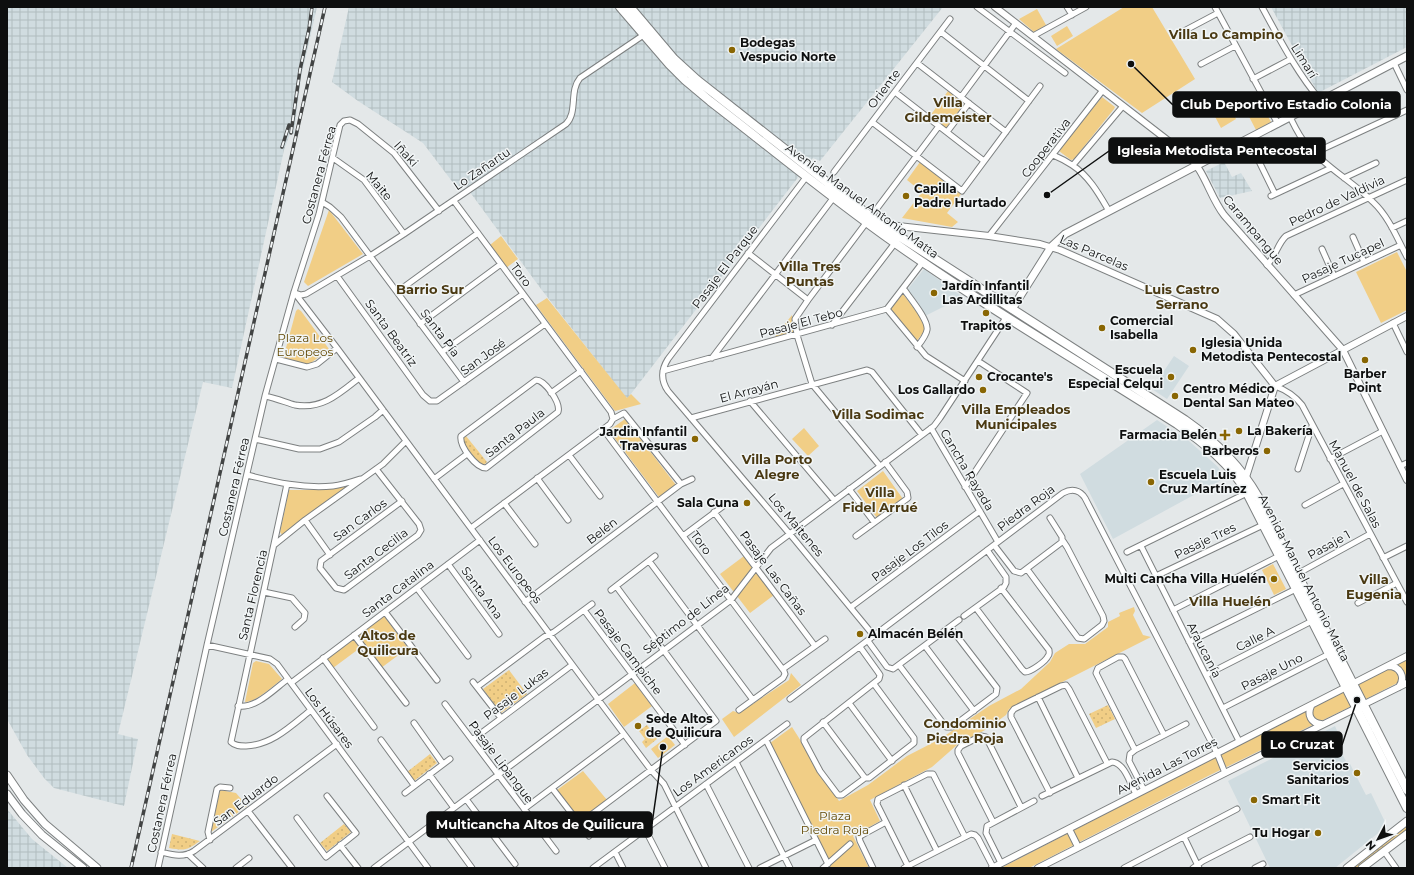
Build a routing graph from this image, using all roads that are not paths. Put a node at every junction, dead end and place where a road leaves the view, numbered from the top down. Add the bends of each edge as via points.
1 (620, 7) edge
2 (630, 7) edge
3 (977, 7) edge
4 (997, 7) edge
5 (1067, 7) edge
6 (1086, 7) edge
7 (1215, 7) edge
8 (1262, 7) edge
9 (1218, 13) junction
10 (1072, 15) junction
11 (950, 19) dead end
12 (1016, 23) junction
13 (1184, 31) dead end
14 (941, 32) junction
15 (1010, 32) junction
16 (647, 33) junction
17 (1033, 36) junction
18 (1235, 46) junction
19 (1407, 56) edge
20 (1291, 59) junction
21 (916, 63) junction
22 (1394, 63) junction
23 (1201, 64) dead end
24 (985, 66) junction
25 (1065, 74) dead end
26 (1253, 79) junction
27 (1040, 86) dead end
28 (1103, 90) junction
29 (1407, 90) edge
30 (895, 92) junction
31 (961, 97) junction
32 (1030, 100) junction
33 (1321, 102) junction
34 (969, 103) junction
35 (1123, 106) junction
36 (1407, 110) edge
37 (1290, 117) junction
38 (350, 120) joint
39 (872, 122) junction
40 (1278, 124) junction
41 (939, 126) junction
42 (947, 132) junction
43 (1006, 132) junction
44 (1248, 139) junction
45 (1314, 153) junction
46 (1053, 154) junction
47 (916, 155) junction
48 (333, 158) junction
49 (984, 161) junction
50 (1376, 163) dead end
51 (1073, 165) junction
52 (1198, 166) junction
53 (1331, 168) junction
54 (834, 172) dead end
55 (807, 176) junction
56 (1344, 178) junction
57 (1407, 180) edge
58 (834, 197) junction
59 (1369, 198) junction
60 (454, 201) junction
61 (322, 202) junction
62 (439, 211) junction
63 (1109, 212) junction
64 (869, 220) junction
65 (1407, 221) edge
66 (880, 224) junction
67 (1392, 228) junction
68 (478, 233) junction
69 (404, 234) junction
70 (989, 236) junction
71 (1353, 237) dead end
72 (895, 243) junction
73 (1401, 245) junction
74 (1051, 247) junction
75 (1322, 249) dead end
76 (748, 253) junction
77 (370, 256) junction
78 (1407, 257) edge
79 (923, 262) junction
80 (1364, 262) junction
81 (501, 264) junction
82 (1267, 265) junction
83 (775, 274) junction
84 (336, 276) junction
85 (1334, 276) junction
86 (903, 288) junction
87 (294, 292) junction
88 (397, 292) junction
89 (524, 294) junction
90 (1294, 295) junction
91 (808, 300) junction
92 (887, 309) junction
93 (1009, 313) junction
94 (1407, 316) edge
95 (1393, 323) junction
96 (420, 324) junction
97 (545, 324) junction
98 (832, 325) junction
99 (797, 334) junction
100 (918, 347) junction
101 (337, 348) junction
102 (1343, 350) junction
103 (442, 352) junction
104 (1407, 352) edge
105 (712, 358) junction
106 (276, 359) junction
107 (978, 361) junction
108 (581, 371) junction
109 (663, 371) junction
110 (359, 378) junction
111 (964, 381) junction
112 (464, 382) junction
113 (812, 384) junction
114 (1275, 386) junction
115 (551, 393) junction
116 (265, 396) junction
117 (430, 401) joint
118 (750, 402) junction
119 (383, 410) junction
120 (691, 418) junction
121 (613, 419) junction
122 (1312, 426) junction
123 (931, 428) junction
124 (602, 429) junction
125 (1383, 431) junction
126 (922, 435) junction
127 (255, 439) junction
128 (406, 441) junction
129 (467, 454) junction
130 (568, 455) junction
131 (1330, 459) junction
132 (885, 462) junction
133 (1407, 463) edge
134 (880, 466) junction
135 (1400, 466) junction
136 (376, 469) junction
137 (1298, 470) dead end
138 (247, 475) junction
139 (1246, 477) junction
140 (364, 478) junction
141 (537, 478) junction
142 (434, 479) junction
143 (692, 479) dead end
144 (1407, 480) edge
145 (287, 484) junction
146 (681, 484) junction
147 (1344, 484) junction
148 (966, 487) junction
149 (849, 488) junction
150 (1245, 491) junction
151 (600, 496) dead end
152 (834, 500) junction
153 (402, 501) junction
154 (657, 502) junction
155 (504, 503) junction
156 (1305, 505) dead end
157 (722, 507) dead end
158 (980, 511) junction
159 (714, 512) junction
160 (1050, 518) dead end
161 (305, 520) junction
162 (568, 520) dead end
163 (874, 522) junction
164 (1263, 525) junction
165 (470, 528) junction
166 (789, 533) junction
167 (1370, 534) junction
168 (683, 536) junction
169 (856, 536) dead end
170 (480, 540) junction
171 (1063, 541) junction
172 (996, 543) junction
173 (535, 544) dead end
174 (274, 545) junction
175 (1140, 546) junction
176 (1407, 546) edge
177 (987, 550) junction
178 (1127, 552) dead end
179 (330, 555) junction
180 (655, 556) dead end
181 (1279, 556) junction
182 (1384, 558) junction
183 (649, 561) junction
184 (448, 564) junction
185 (755, 567) junction
186 (1027, 569) junction
187 (1297, 574) junction
188 (1156, 576) junction
189 (1397, 583) junction
190 (616, 586) junction
191 (417, 588) junction
192 (1001, 588) junction
193 (1296, 589) junction
194 (611, 590) dead end
195 (264, 592) junction
196 (731, 600) junction
197 (526, 602) junction
198 (1407, 602) edge
199 (592, 604) dead end
200 (1358, 604) dead end
201 (851, 607) junction
202 (976, 608) junction
203 (584, 610) junction
204 (1173, 610) junction
205 (385, 612) junction
206 (964, 616) dead end
207 (959, 620) dead end
208 (1312, 620) junction
209 (697, 625) junction
210 (295, 627) dead end
211 (950, 627) junction
212 (499, 634) dead end
213 (550, 634) junction
214 (354, 635) junction
215 (874, 636) junction
216 (825, 639) dead end
217 (868, 641) junction
218 (1190, 642) junction
219 (207, 645) junction
220 (815, 646) junction
221 (860, 646) junction
222 (925, 646) junction
223 (664, 650) junction
224 (250, 654) junction
225 (1329, 654) junction
226 (468, 656) dead end
227 (1407, 656) edge
228 (323, 658) junction
229 (572, 665) junction
230 (899, 665) junction
231 (1388, 666) junction
232 (783, 669) junction
233 (632, 674) junction
234 (1206, 675) junction
235 (437, 680) dead end
236 (289, 681) junction
237 (473, 682) dead end
238 (1407, 683) edge
239 (874, 684) junction
240 (1350, 686) junction
241 (477, 687) junction
242 (1399, 687) junction
243 (1038, 697) junction
244 (790, 699) dead end
245 (598, 700) junction
246 (753, 700) junction
247 (406, 703) dead end
248 (849, 703) junction
249 (446, 704) dead end
250 (1360, 705) junction
251 (238, 706) junction
252 (1311, 706) junction
253 (1223, 708) junction
254 (311, 710) junction
255 (739, 710) dead end
256 (974, 710) junction
257 (501, 718) junction
258 (823, 722) junction
259 (414, 723) dead end
260 (787, 724) dead end
261 (1186, 724) dead end
262 (1321, 724) junction
263 (374, 727) dead end
264 (624, 734) junction
265 (1164, 735) junction
266 (381, 740) dead end
267 (472, 740) junction
268 (766, 740) junction
269 (1239, 741) junction
270 (337, 744) junction
271 (685, 745) junction
272 (1135, 750) junction
273 (1217, 753) junction
274 (450, 759) dead end
275 (892, 761) junction
276 (736, 762) junction
277 (1107, 763) junction
278 (442, 764) junction
279 (651, 770) junction
280 (1225, 772) junction
281 (429, 774) junction
282 (498, 774) junction
283 (7, 775) edge
284 (865, 778) junction
285 (1078, 778) junction
286 (706, 784) junction
287 (414, 785) junction
288 (904, 785) junction
289 (230, 788) dead end
290 (552, 788) junction
291 (1144, 790) junction
292 (1407, 790) edge
293 (405, 793) dead end
294 (1050, 793) junction
295 (7, 794) edge
296 (1136, 794) junction
297 (327, 796) dead end
298 (1042, 796) dead end
299 (466, 799) junction
300 (1034, 800) dead end
301 (675, 807) junction
302 (1021, 807) junction
303 (454, 808) junction
304 (1407, 808) edge
305 (524, 809) junction
306 (1236, 809) dead end
307 (248, 811) junction
308 (297, 818) dead end
309 (437, 820) junction
310 (1407, 821) edge
311 (886, 822) junction
312 (993, 822) junction
313 (579, 824) junction
314 (645, 829) junction
315 (1068, 829) junction
316 (1407, 834) edge
317 (589, 836) dead end
318 (965, 837) junction
319 (1184, 837) junction
320 (1250, 837) dead end
321 (210, 840) junction
322 (816, 840) junction
323 (409, 841) junction
324 (850, 844) dead end
325 (340, 845) junction
326 (1078, 847) junction
327 (556, 851) dead end
328 (937, 851) junction
329 (1384, 851) junction
330 (161, 852) junction
331 (615, 852) junction
332 (188, 854) junction
333 (784, 856) junction
334 (249, 858) dead end
335 (1002, 863) junction
336 (515, 864) dead end
337 (828, 864) junction
338 (1263, 864) dead end
339 (381, 866) edge
340 (906, 867) edge
341 (1197, 867) edge
342 (83, 868) edge
343 (97, 868) edge
344 (158, 868) edge
345 (203, 868) edge
346 (236, 868) edge
347 (292, 868) edge
348 (358, 868) edge
349 (374, 868) edge
350 (428, 868) edge
351 (472, 868) edge
352 (593, 868) edge
353 (623, 868) edge
354 (665, 868) edge
355 (706, 868) edge
356 (749, 868) edge
357 (760, 868) edge
358 (790, 868) edge
359 (823, 868) edge
360 (873, 868) edge
361 (992, 868) edge
362 (1038, 868) edge
363 (1124, 868) edge
364 (1255, 868) edge
365 (1347, 868) edge
366 (1362, 868) edge
367 (1396, 868) edge

1 - 16 main road, Avenida Manuel Antonio Matta
2 - 16 main road, Avenida Manuel Antonio Matta
3 - 15 street
4 - 12 street, Carampangue
5 - 10 street
6 - 10 street
7 - 9 street
8 - 20 street, Limarí
9 - 13 street
9 - 18 street
10 - 17 street
11 - 14 street, Oriente
12 - 15 street
12 - 17 street, Carampangue
14 - 21 street, Oriente
14 - 24 street
15 - 24 street
15 - 25 street
16 - 55 main road, Avenida Manuel Antonio Matta via 664,59 685,80
16 - 60 street, Lo Zañartu via 580,78 575,86 571,115 566,124
16 - 64 main road, Avenida Manuel Antonio Matta via 703,85
17 - 28 street, Carampangue
18 - 23 street
18 - 26 street
19 - 22 main road
20 - 26 street
20 - 33 street, Limarí
21 - 30 street, Oriente
21 - 31 street
22 - 29 street
22 - 33 main road
24 - 31 street
24 - 32 street
26 - 40 street
27 - 32 street
28 - 35 street, Carampangue
28 - 46 street, Cooperativa
30 - 39 street, Oriente
30 - 41 street
31 - 34 street
32 - 43 street
33 - 37 main road
34 - 42 street
34 - 43 street
35 - 51 street
35 - 52 street, Carampangue
36 - 45 street
37 - 40 main road
37 - 45 street via 1300,136
38 - 48 street, Costanera Férrea via 340,125
38 - 62 street, Iñaki via 394,153
39 - 47 street
39 - 54 street, Oriente
40 - 44 main road
41 - 42 street
41 - 47 street
42 - 49 street
43 - 49 street
44 - 52 main road
44 - 53 street via 1273,195
45 - 53 street
46 - 51 street
46 - 70 street, Cooperativa
47 - 49 street via 962,190
47 - 64 street
48 - 61 street, Costanera Férrea
48 - 69 street, Maite via 364,180
50 - 56 street
51 - 63 street via 1088,179
52 - 63 main road
52 - 82 street, Carampangue via 1220,210
53 - 56 street
55 - 58 main road, Avenida Manuel Antonio Matta
55 - 76 street, Pasaje El Parque
56 - 59 street
57 - 59 street, Pedro de Valdivia
58 - 64 main road, Avenida Manuel Antonio Matta
58 - 83 street
59 - 67 street
59 - 82 street, Pedro de Valdivia via 1286,236 1274,258
60 - 62 street, Lo Zañartu
60 - 68 street, Toro
61 - 77 street, Santa Pía via 337,212
61 - 87 street, Costanera Férrea
62 - 69 street, Lo Zañartu
63 - 74 main road via 1066,234
64 - 66 main road, Avenida Manuel Antonio Matta
64 - 72 main road, Avenida Manuel Antonio Matta
64 - 91 street
65 - 67 street
66 - 70 street, Las Parcelas
66 - 93 main road, Avenida Manuel Antonio Matta
67 - 73 street
68 - 81 street, Toro
68 - 88 street
69 - 77 street, Lo Zañartu
70 - 74 street, Las Parcelas
71 - 80 street
72 - 79 main road, Avenida Manuel Antonio Matta
72 - 98 street
73 - 78 street
73 - 80 street, Pasaje Tucapel
74 - 93 main road
74 - 114 street, Las Parcelas via 1217,319 1234,334
75 - 85 street
76 - 83 street
76 - 109 street, Pasaje El Parque via 668,359
77 - 84 street, Lo Zañartu
77 - 88 street, Santa Pía
79 - 86 street
79 - 93 main road, Avenida Manuel Antonio Matta
80 - 85 street, Pasaje Tucapel
81 - 89 street, Toro
81 - 96 street
82 - 90 street, Carampangue
83 - 91 street
83 - 105 street
84 - 87 street, Lo Zañartu via 304,295
84 - 117 street, Santa Beatriz
85 - 90 street, Pasaje Tucapel
86 - 92 street
86 - 100 street via 928,327
87 - 101 street, Los Europeos
87 - 106 street, Costanera Férrea
88 - 96 street, Santa Pía
89 - 97 street, Toro
89 - 103 street
90 - 102 street, Carampangue
91 - 99 street via 795,319
92 - 98 street, Pasaje El Tebo
92 - 100 street
93 - 107 street, Séptimo de Línea
93 - 139 main road, Avenida Manuel Antonio Matta via 1198,429 1226,453
93 - 150 main road, Avenida Manuel Antonio Matta via 1199,439 1228,467
94 - 95 street
95 - 102 street
95 - 104 street
96 - 103 street, Santa Pía
97 - 108 street, Toro
97 - 112 street, San José
98 - 99 street, Pasaje El Tebo
99 - 105 street, Pasaje El Tebo
99 - 113 street
100 - 111 street via 929,359
101 - 106 street via 317,364 307,367
101 - 110 street, Los Europeos
102 - 114 street
102 - 125 street, Carampangue
103 - 112 street, Santa Pía
105 - 109 street, Pasaje El Tebo
106 - 116 street, Costanera Férrea
107 - 111 street, Séptimo de Línea
107 - 148 street via 1027,393
108 - 115 street, Santa Paula
108 - 121 street, Toro via 612,412
109 - 120 street, Los Maitenes via 666,388
110 - 116 street via 332,398 316,405 305,406
110 - 119 street, Los Europeos
111 - 123 street, Séptimo de Línea
112 - 117 street, San José via 437,402
113 - 118 street, El Arrayán
113 - 126 street, Cancha Rayada via 869,370
113 - 134 street
114 - 122 street, Manuel de Salas via 1296,398
114 - 139 street
115 - 129 street, Santa Paula via 536,380 462,436 460,440
115 - 129 street, Santa Paula via 558,404 558,412 486,468 479,466
116 - 127 street, Costanera Férrea
118 - 120 street, El Arrayán
118 - 152 street
119 - 127 street via 339,442 320,449 299,449
119 - 128 street, Los Europeos
120 - 166 street, Los Maitenes
121 - 124 street
121 - 146 street via 624,413
122 - 131 street, Manuel de Salas
122 - 137 street
123 - 126 street, Séptimo de Línea
123 - 148 street, Cancha Rayada
124 - 130 street
124 - 154 street, Toro
125 - 131 street
125 - 135 street, Carampangue
126 - 132 street, Séptimo de Línea
127 - 138 street, Costanera Férrea
128 - 136 street, Santa Florencia
128 - 142 street, Los Europeos
129 - 142 street, Santa Paula
130 - 141 street
130 - 151 street
131 - 147 street, Manuel de Salas
132 - 134 street, Séptimo de Línea
132 - 163 street via 908,496
133 - 135 street
134 - 149 street, Séptimo de Línea
135 - 144 street, Carampangue
136 - 140 street, Santa Florencia
136 - 153 street
138 - 145 street
138 - 219 street, Costanera Férrea
139 - 150 main road
139 - 187 main road, Avenida Manuel Antonio Matta
140 - 145 street via 331,486
140 - 161 street, Santa Florencia
141 - 155 street
141 - 162 street
142 - 165 street, Los Europeos
143 - 146 street, Belén
145 - 174 street
146 - 154 street, Belén
147 - 156 street
147 - 167 street, Manuel de Salas
148 - 158 street, Cancha Rayada
149 - 152 street, Séptimo de Línea
149 - 163 street
150 - 164 main road, Avenida Manuel Antonio Matta
150 - 175 street
152 - 166 street, Séptimo de Línea
153 - 179 street, San Carlos
153 - 179 street, Santa Cecilia via 420,524 418,536 348,588 340,590 320,568 321,561
154 - 168 street, Toro
154 - 197 street, Belén
155 - 165 street
155 - 173 street
157 - 159 street
158 - 172 street, Cancha Rayada
158 - 201 street, Pasaje Los Tilos
159 - 168 street
159 - 185 street, Pasaje Las Cañas
160 - 171 street
161 - 174 street, Santa Florencia
161 - 179 street
163 - 169 street
164 - 181 main road, Avenida Manuel Antonio Matta
164 - 188 street, Pasaje Tres
165 - 170 street, Los Europeos
166 - 185 street, Séptimo de Línea via 770,548
166 - 201 street, Los Maitenes
167 - 182 street, Manuel de Salas
167 - 187 street, Pasaje 1
168 - 196 street, Toro
170 - 184 street, Santa Catalina
170 - 197 street, Los Europeos
171 - 186 street
171 - 186 street via 1103,616 1102,625 1084,639 1078,638
172 - 177 street, Piedra Roja
172 - 186 street, Cancha Rayada via 1014,571 1021,573
172 - 273 street, Piedra Roja via 1066,491 1074,490 1082,494
174 - 195 street, Santa Florencia
175 - 178 street
175 - 188 street, Araucanía
176 - 182 street
177 - 192 street via 1006,577 1006,583
177 - 215 street, Piedra Roja
180 - 183 street
181 - 193 main road, Avenida Manuel Antonio Matta
181 - 204 street
182 - 189 street, Manuel de Salas
183 - 190 street
183 - 209 street
184 - 191 street, Santa Catalina
184 - 212 street, Santa Ana
185 - 196 street, Séptimo de Línea
185 - 220 street, Pasaje Las Cañas
187 - 240 main road, Avenida Manuel Antonio Matta
188 - 204 street, Araucanía
189 - 198 street, Manuel de Salas
189 - 200 street
190 - 194 street
190 - 223 street
191 - 205 street, Santa Catalina
191 - 226 street
192 - 202 street
192 - 202 street via 1049,650 1048,658 1029,672 1023,671
193 - 208 main road, Avenida Manuel Antonio Matta
193 - 218 street
195 - 210 street via 292,598 300,606 305,613 304,619
195 - 224 street, Santa Florencia
196 - 209 street, Séptimo de Línea
196 - 232 street, Toro
197 - 213 street, Los Europeos
199 - 203 street, Pasaje Campiche
201 - 215 street, Los Maitenes
202 - 206 street
203 - 213 street, Pasaje Campiche
203 - 233 street, Pasaje Campiche
204 - 218 street, Araucanía
205 - 214 street, Santa Catalina
205 - 235 street
207 - 211 street
208 - 225 main road, Avenida Manuel Antonio Matta
208 - 234 street, Calle A
209 - 223 street, Séptimo de Línea
209 - 246 street
211 - 222 street
211 - 256 street via 997,688 996,694
213 - 229 street, Los Europeos
213 - 241 street, Pasaje Campiche
214 - 228 street, Santa Catalina
214 - 247 street
215 - 217 street, Piedra Roja
216 - 220 street
217 - 221 street, Piedra Roja
217 - 230 street via 887,667 893,669
218 - 234 street, Araucanía
219 - 224 street, Los Húsares
219 - 330 street, Costanera Férrea
220 - 232 street
221 - 239 street via 879,673 879,679
221 - 244 street, Piedra Roja
222 - 230 street
222 - 256 street
223 - 233 street, Séptimo de Línea
223 - 271 street via 716,721
224 - 236 street, Los Húsares via 277,664
224 - 251 street, Santa Florencia
225 - 240 main road, Avenida Manuel Antonio Matta
225 - 253 street, Pasaje Uno
227 - 231 street, Avenida Las Torres
228 - 236 street, Santa Catalina
228 - 263 street
229 - 245 street, Los Europeos
229 - 257 street, Pasaje Lukas
230 - 256 street via 946,727 952,727
231 - 240 street, Avenida Las Torres
231 - 242 street via 1396,668 1402,674
232 - 246 street via 784,676
233 - 245 street, Séptimo de Línea
233 - 271 street, Pasaje Campiche
234 - 253 street, Araucanía
236 - 251 street, Santa Catalina via 254,704
236 - 254 street, Los Húsares
237 - 241 street
238 - 242 street
239 - 248 street
239 - 275 street via 915,740 913,745
240 - 250 main road, Avenida Manuel Antonio Matta
240 - 252 street, Avenida Las Torres
241 - 257 street
242 - 250 street
243 - 277 street via 1061,686 1067,686
243 - 285 street
243 - 294 street via 1013,710 1011,715
245 - 264 street, Los Europeos
245 - 282 street, Séptimo de Línea
246 - 255 street
248 - 258 street
248 - 275 street
249 - 267 street, Pasaje Lipangue
250 - 262 street
250 - 292 main road, Avenida Manuel Antonio Matta
250 - 304 main road, Avenida Manuel Antonio Matta
251 - 254 street, Santa Florencia via 232,743 250,746 279,735
252 - 262 street via 1311,718
252 - 269 street, Avenida Las Torres
253 - 269 street, Araucanía
254 - 270 street, Los Húsares
257 - 267 street, Pasaje Lukas
258 - 284 street
258 - 284 street via 804,738 820,771 838,795 842,795
259 - 278 street
260 - 268 street, Los Americanos
261 - 265 street
262 - 280 street
264 - 279 street, Los Europeos
264 - 290 street
265 - 272 street
265 - 272 street via 1125,659 1118,657 1098,668 1096,673
266 - 287 street
267 - 282 street, Pasaje Lipangue
268 - 276 street, Los Americanos
268 - 322 street
269 - 273 street, Avenida Las Torres
270 - 307 street, San Eduardo
270 - 323 street, Los Húsares
271 - 279 street
272 - 291 street via 1130,754 1129,760
273 - 280 street
273 - 291 street, Avenida Las Torres
274 - 278 street
275 - 284 street via 870,778
276 - 286 street, Los Americanos
276 - 333 street
277 - 285 street
277 - 296 street via 1114,762 1120,765
278 - 281 street
279 - 301 street, Los Europeos via 664,784
279 - 313 street
280 - 326 street
281 - 287 street
281 - 303 street
282 - 299 street, Séptimo de Línea
282 - 305 street, Pasaje Lipangue
283 - 343 main road via 45,824
285 - 294 street
286 - 301 street, Los Americanos
286 - 356 street
287 - 293 street
288 - 311 street via 877,800
288 - 318 street via 927,774 933,774
288 - 328 street
289 - 321 street via 217,789 208,832
290 - 305 street
290 - 313 street
291 - 296 street, Avenida Las Torres
294 - 298 street
295 - 342 main road via 42,835
296 - 315 street, Avenida Las Torres
297 - 325 street via 356,833
299 - 303 street, Séptimo de Línea
299 - 336 street
300 - 302 street
301 - 314 street, Los Americanos
301 - 355 street, Los Europeos
302 - 312 street
302 - 312 street via 986,737 981,736 961,746 958,753
303 - 309 street, Séptimo de Línea
305 - 327 street, Pasaje Lipangue
306 - 319 street
307 - 321 street, San Eduardo
307 - 347 street
308 - 325 street via 326,857
309 - 323 street, Séptimo de Línea
309 - 351 street
310 - 365 main road
311 - 340 street
311 - 360 street via 859,837
312 - 335 street via 987,826 986,831
313 - 317 street
314 - 331 street, Los Americanos
314 - 354 street
315 - 326 street
315 - 335 street, Avenida Las Torres
316 - 329 main road
318 - 328 street
318 - 361 street via 973,834 978,838
319 - 341 street
319 - 363 street
320 - 341 street
321 - 332 street, San Eduardo
322 - 333 street
322 - 337 street
323 - 339 street, Séptimo de Línea
323 - 350 street, Los Húsares
324 - 337 street
325 - 348 street
326 - 362 street
328 - 340 street
329 - 366 main road
329 - 367 street
330 - 332 street via 176,856
330 - 344 street, Costanera Férrea
331 - 352 street, Los Americanos
331 - 353 street
332 - 345 street
333 - 357 street
333 - 358 street
334 - 346 street
335 - 361 street, Avenida Las Torres
337 - 359 street
338 - 364 street
339 - 349 street, Séptimo de Línea

